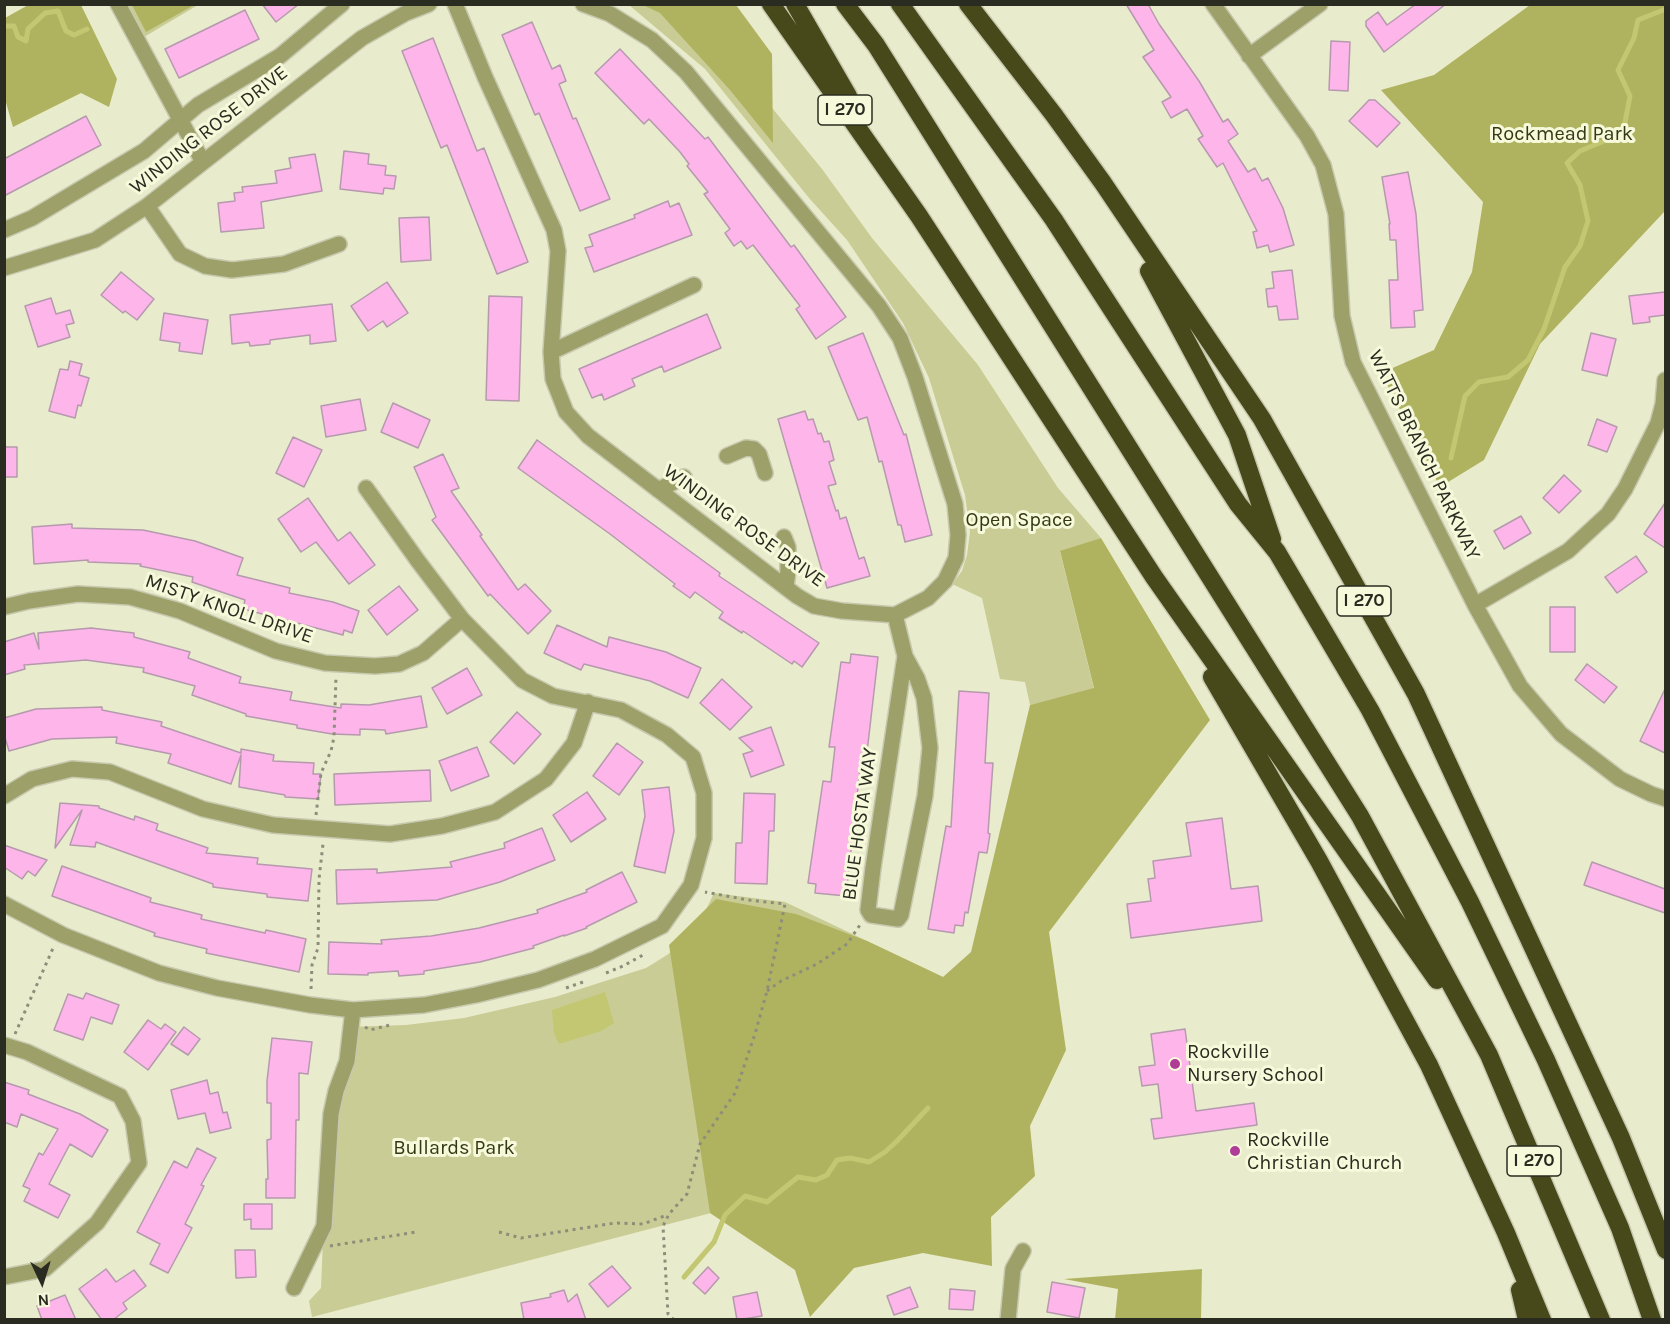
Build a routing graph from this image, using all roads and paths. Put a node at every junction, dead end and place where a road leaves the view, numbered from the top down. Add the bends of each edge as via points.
1 (118, 4) edge
2 (342, 4) edge
3 (429, 4) edge
4 (455, 4) edge
5 (583, 4) edge
6 (771, 4) edge
7 (795, 4) edge
8 (845, 4) edge
9 (900, 4) edge
10 (968, 4) edge
11 (1213, 4) edge
12 (1320, 4) edge
13 (1249, 56) junction
14 (180, 121) junction
15 (203, 162) junction
16 (1102, 183) junction
17 (147, 206) junction
18 (919, 216) junction
19 (4, 230) edge
20 (339, 244) dead end
21 (4, 268) edge
22 (694, 285) dead end
23 (551, 352) junction
24 (1665, 380) edge
25 (727, 456) dead end
26 (765, 473) dead end
27 (684, 477) dead end
28 (366, 488) dead end
29 (657, 490) junction
30 (784, 537) dead end
31 (1277, 552) junction
32 (1154, 577) junction
33 (786, 587) junction
34 (1475, 605) junction
35 (4, 607) edge
36 (895, 615) junction
37 (462, 619) junction
38 (905, 656) junction
39 (337, 664) junction
40 (588, 702) junction
41 (4, 796) edge
42 (1665, 799) edge
43 (319, 830) junction
44 (706, 891) dead end
45 (4, 904) edge
46 (861, 924) dead end
47 (60, 933) junction
48 (767, 991) junction
49 (310, 1005) junction
50 (353, 1010) junction
51 (7, 1046) edge
52 (1489, 1055) junction
53 (669, 1215) junction
54 (416, 1232) dead end
55 (499, 1232) dead end
56 (1506, 1233) junction
57 (314, 1249) junction
58 (1665, 1250) edge
59 (1023, 1251) dead end
60 (4, 1277) edge
61 (294, 1288) dead end
62 (674, 1320) edge
63 (1008, 1320) edge
64 (1527, 1320) edge
65 (1542, 1320) edge
66 (1601, 1320) edge
67 (1652, 1320) edge

1 - 14 street
2 - 14 street via 280,56 198,105
3 - 15 street, WINDING ROSE DRIVE via 362,38
4 - 23 street, WINDING ROSE DRIVE via 554,230 558,251
5 - 36 street via 652,40 687,72 879,306 900,338 955,504 958,535 956,558 945,582 928,598
6 - 18 highway, I 270
7 - 18 highway
8 - 52 highway, I 270 via 876,45 1360,816
9 - 31 highway, I 270 via 1054,220 1238,504
10 - 16 highway, I 270
11 - 13 street, WATTS BRANCH PARKWAY
12 - 13 street
13 - 34 street, WATTS BRANCH PARKWAY via 1307,136 1323,165 1336,214 1341,316 1353,362
14 - 15 street
14 - 19 street via 144,151 32,218
15 - 17 street, WINDING ROSE DRIVE
16 - 31 highway via 1237,435
16 - 58 highway, I 270 via 1262,419 1416,694 1621,1138
17 - 20 street via 180,254 205,266 232,270 284,264
17 - 21 street, WINDING ROSE DRIVE via 95,240
18 - 32 highway, I 270
22 - 23 street
23 - 29 street, WINDING ROSE DRIVE via 553,379 566,412 588,436
24 - 34 street via 1658,423 1608,514 1568,551
25 - 26 street via 754,449
27 - 29 street
28 - 37 street
29 - 33 street, WINDING ROSE DRIVE
30 - 33 street via 788,548
31 - 67 highway, I 270 via 1370,710 1470,902 1620,1228
32 - 52 highway
32 - 56 highway, I 270 via 1319,861 1429,1065
33 - 36 street, WINDING ROSE DRIVE via 814,606
34 - 42 street, WATTS BRANCH PARKWAY via 1520,686 1562,734 1620,779
35 - 39 street, MISTY KNOLL DRIVE via 78,594 130,597 180,611 276,651
36 - 38 street, BLUE HOSTA WAY
37 - 39 street, MISTY KNOLL DRIVE via 423,653 399,664
37 - 40 street via 522,680 553,696
38 - 38 street, BLUE HOSTA WAY via 868,900 871,915 898,919 926,796 930,748 924,698
39 - 43 path via 334,737 321,773
40 - 43 street via 574,743 546,779 495,812 390,834
40 - 50 street via 621,710 667,735 693,757 704,793 704,838 691,885 662,926 595,959 538,980 424,1005
41 - 43 street via 32,779 72,769 110,772 203,809 273,825
43 - 49 path via 318,948 312,965
44 - 48 path via 785,904
45 - 47 street
46 - 48 path via 847,944
47 - 49 street via 159,973
47 - 51 path
48 - 53 path via 735,1094 700,1144 687,1194
49 - 50 street
50 - 57 street via 347,1061 331,1114 324,1226
51 - 60 street via 120,1096 133,1121 139,1163 97,1223 45,1269
52 - 66 highway, I 270
53 - 55 path via 643,1224 615,1223 521,1238
53 - 62 path via 663,1226 668,1314
54 - 57 path
56 - 64 highway
56 - 65 highway, I 270
57 - 61 street
59 - 63 street via 1013,1269

